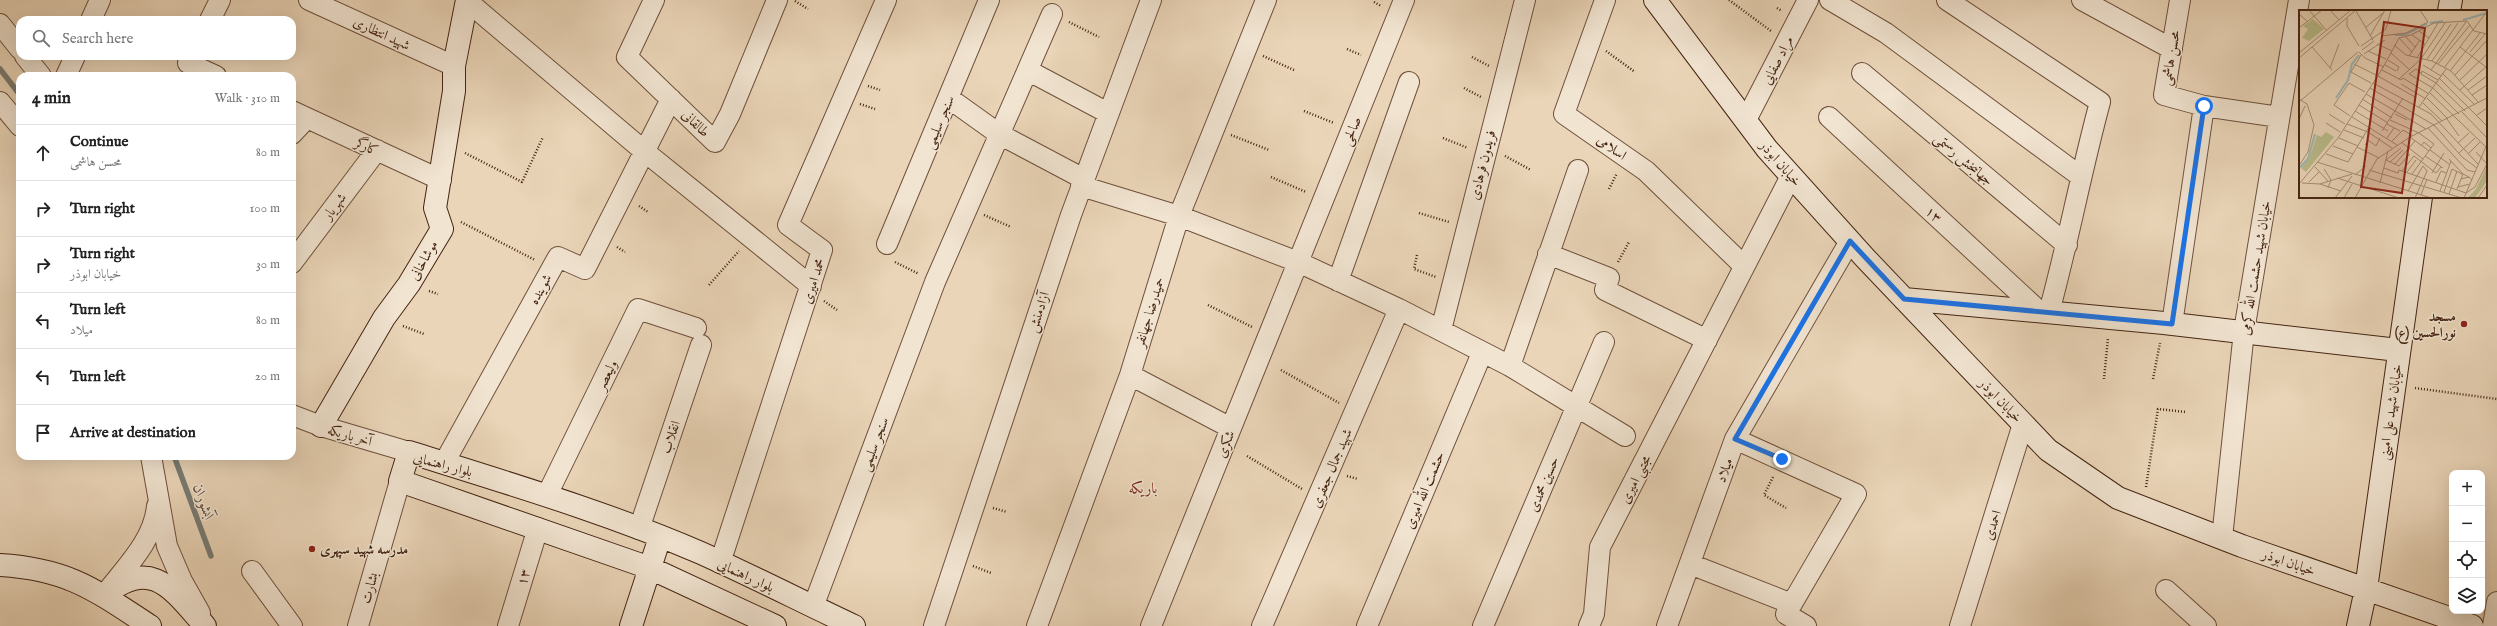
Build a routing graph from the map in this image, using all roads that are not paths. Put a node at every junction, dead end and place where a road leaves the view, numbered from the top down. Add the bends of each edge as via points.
1 (100, 0) edge
2 (220, 0) edge
3 (309, 0) edge
4 (467, 0) edge
5 (654, 0) edge
6 (777, 0) edge
7 (886, 0) edge
8 (989, 0) edge
9 (1266, 0) edge
10 (1404, 0) edge
11 (1525, 0) edge
12 (1605, 0) edge
13 (1655, 0) edge
14 (1808, 0) edge
15 (1830, 0) edge
16 (1947, 0) edge
17 (2082, 0) edge
18 (2180, 0) edge
19 (2299, 0) edge
20 (2451, 0) edge
21 (1147, 2) edge
22 (2449, 10) edge
23 (1052, 14) road end
24 (93, 16) edge
25 (212, 16) edge
26 (0, 24) edge
27 (16, 44) edge
28 (2172, 49) junction
29 (28, 60) edge
30 (73, 60) edge
31 (187, 65) edge
32 (454, 66) junction
33 (1029, 71) junction
34 (38, 72) edge
35 (68, 72) edge
36 (205, 72) edge
37 (1862, 72) dead end
38 (1409, 82) dead end
39 (671, 99) junction
40 (950, 99) junction
41 (0, 102) edge
42 (2204, 106) junction
43 (1108, 113) junction
44 (300, 115) edge
45 (2280, 117) junction
46 (1829, 118) dead end
47 (1746, 120) junction
48 (16, 121) edge
49 (296, 124) edge
50 (999, 134) junction
51 (377, 150) junction
52 (644, 151) junction
53 (1578, 170) dead end
54 (1792, 176) junction
55 (2080, 176) junction
56 (441, 180) junction
57 (1082, 183) junction
58 (2421, 198) edge
59 (1178, 216) junction
60 (1850, 241) junction
61 (887, 244) road end
62 (2067, 245) junction
63 (1548, 254) junction
64 (296, 258) edge
65 (1298, 262) junction
66 (1744, 266) junction
67 (1338, 281) junction
68 (811, 286) junction
69 (1904, 299) junction
70 (1399, 309) junction
71 (2044, 312) junction
72 (2168, 323) junction
73 (1441, 330) junction
74 (2244, 331) junction
75 (698, 337) joint
76 (1707, 340) junction
77 (1604, 342) dead end
78 (2398, 350) junction
79 (1482, 353) junction
80 (1510, 366) junction
81 (1130, 375) junction
82 (1576, 407) junction
83 (296, 416) edge
84 (2024, 424) junction
85 (321, 426) junction
86 (1231, 428) junction
87 (1625, 436) dead end
88 (1735, 439) junction
89 (409, 452) junction
90 (152, 460) edge
91 (444, 463) junction
92 (400, 481) junction
93 (157, 482) junction
94 (547, 496) junction
95 (538, 528) junction
96 (639, 529) junction
97 (660, 537) junction
98 (2222, 538) junction
99 (720, 563) junction
100 (1690, 564) junction
101 (0, 565) edge
102 (650, 568) junction
103 (252, 571) dead end
104 (2366, 589) junction
105 (2166, 590) dead end
106 (104, 596) junction
107 (2497, 602) edge
108 (813, 607) junction
109 (1786, 615) edge
110 (150, 626) edge
111 (205, 626) edge
112 (208, 626) edge
113 (292, 626) edge
114 (358, 626) edge
115 (508, 626) edge
116 (631, 626) edge
117 (775, 626) edge
118 (854, 626) edge
119 (934, 626) edge
120 (1037, 626) edge
121 (1152, 626) edge
122 (1262, 626) edge
123 (1367, 626) edge
124 (1483, 626) edge
125 (1589, 626) edge
126 (1667, 626) edge
127 (1806, 626) edge
128 (1960, 626) edge
129 (2206, 626) edge
130 (2358, 626) edge
131 (2472, 626) edge
132 (2493, 626) edge

1 - 24 street
2 - 25 street
3 - 32 street, شهید انتظاری
4 - 32 street, موشاخانی
4 - 52 street
5 - 39 street, طالقانی via 627,56
6 - 39 street, طالقانی via 730,114 715,142
7 - 68 street, محمد امیری via 788,225 822,250
8 - 40 street, سنجر سلیمی
9 - 59 street, حمیدرضا جهانفر
10 - 65 street, صالحی
11 - 73 street, فریدون فرهادی
12 - 66 street, اسلامی via 1564,114 1646,171
13 - 47 street, خیابان ابوذر
14 - 47 street, مراد صفایی
15 - 55 street via 1886,34
16 - 55 street via 2100,102
17 - 28 street
18 - 28 street, محسن هاشمی
19 - 45 street, خیابان شهید حشمت الله کرمی
20 - 22 street
21 - 43 street, آزادمنش
23 - 33 street, سنجر سلیمی
26 - 27 street
28 - 42 street, محسن هاشمی via 2164,95
29 - 34 street
30 - 35 street
31 - 36 street
32 - 56 street, موشاخانی via 454,91
33 - 43 street
33 - 50 street, سنجر سلیمی
37 - 62 street, جهانبخش رستمی
38 - 67 street
39 - 52 street
40 - 50 street
40 - 61 street, سنجر سلیمی
41 - 48 street
42 - 45 street
42 - 72 street
43 - 57 street, آزادمنش
44 - 49 street
44 - 51 street, کارگر
45 - 74 street, خیابان شهید حشمت الله کرمی
46 - 71 street, ۱۳
47 - 54 street, خیابان ابوذر
50 - 57 street
50 - 108 street, سنجر سلیمی via 935,282
51 - 56 street, کارگر
51 - 64 street, شهریار
52 - 68 street
52 - 91 street, شوینده via 585,269 558,257
53 - 63 street
54 - 60 street, خیابان ابوذر
54 - 66 street, مجتبی امیری
55 - 62 street
56 - 85 street, موشاخانی via 436,208 442,229 409,284 384,318
57 - 59 street
57 - 119 street, آزادمنش
58 - 78 street, خیابان شهید علی امینی
59 - 65 street
59 - 81 street, حمیدرضا جهانفر
60 - 69 street, خیابان ابوذر
60 - 88 street, میلاد
62 - 71 street
63 - 76 street via 1609,278 1605,290
63 - 80 street
65 - 67 street
65 - 86 street, شکری
66 - 76 street, مجتبی امیری
67 - 70 street
68 - 99 street, محمد امیری
69 - 71 street
69 - 84 street, خیابان ابوذر
70 - 73 street
70 - 122 street, شهید جمال جعفری
71 - 72 street
72 - 74 street
73 - 79 street
74 - 78 street
74 - 98 street, خیابان شهید حشمت الله کرمی
75 - 94 street, ولیعصر via 638,309
75 - 96 street, انقلاب
76 - 125 street, مجتبی امیری via 1600,547 1594,614
77 - 82 street, حسین محمدی
78 - 104 street, خیابان شهید علی امینی
79 - 80 street
79 - 123 street, حشمت الله امیری
80 - 82 street
81 - 86 street
81 - 120 street, حمیدرضا جهانفر
82 - 87 street
82 - 124 street, حسین محمدی
83 - 85 street, آخر باریکه
84 - 98 street, خیابان ابوذر via 2048,450 2118,498
84 - 128 street, احمدی
85 - 89 street, آخر باریکه
86 - 121 street, شکری
88 - 100 street, میلاد
88 - 109 street via 1856,494
89 - 91 street, بلوار راهنمایی
89 - 92 street, بلوار راهنمایی
90 - 93 street
91 - 94 street, بلوار راهنمایی
92 - 95 street, بلوار راهنمایی
92 - 114 street, بشارت
93 - 106 street via 156,512 152,529
93 - 112 street via 167,546 182,581
94 - 96 street, بلوار راهنمایی
95 - 102 street, بلوار راهنمایی
95 - 115 street, ۱۳
96 - 97 street, بلوار راهنمایی
97 - 99 street, بلوار راهنمایی
97 - 102 street
98 - 104 street, خیابان ابوذر
99 - 108 street, بلوار راهنمایی
100 - 109 street
100 - 126 street, میلاد
101 - 106 street via 61,575 77,580
102 - 116 street
102 - 117 street, بلوار راهنمایی
103 - 113 street
104 - 130 street, خیابان شهید علی امینی
104 - 131 street, خیابان ابوذر
105 - 129 street
106 - 110 street
106 - 111 street via 127,580 140,577 154,578 176,594
107 - 132 street
108 - 118 street, بلوار راهنمایی
109 - 127 street

